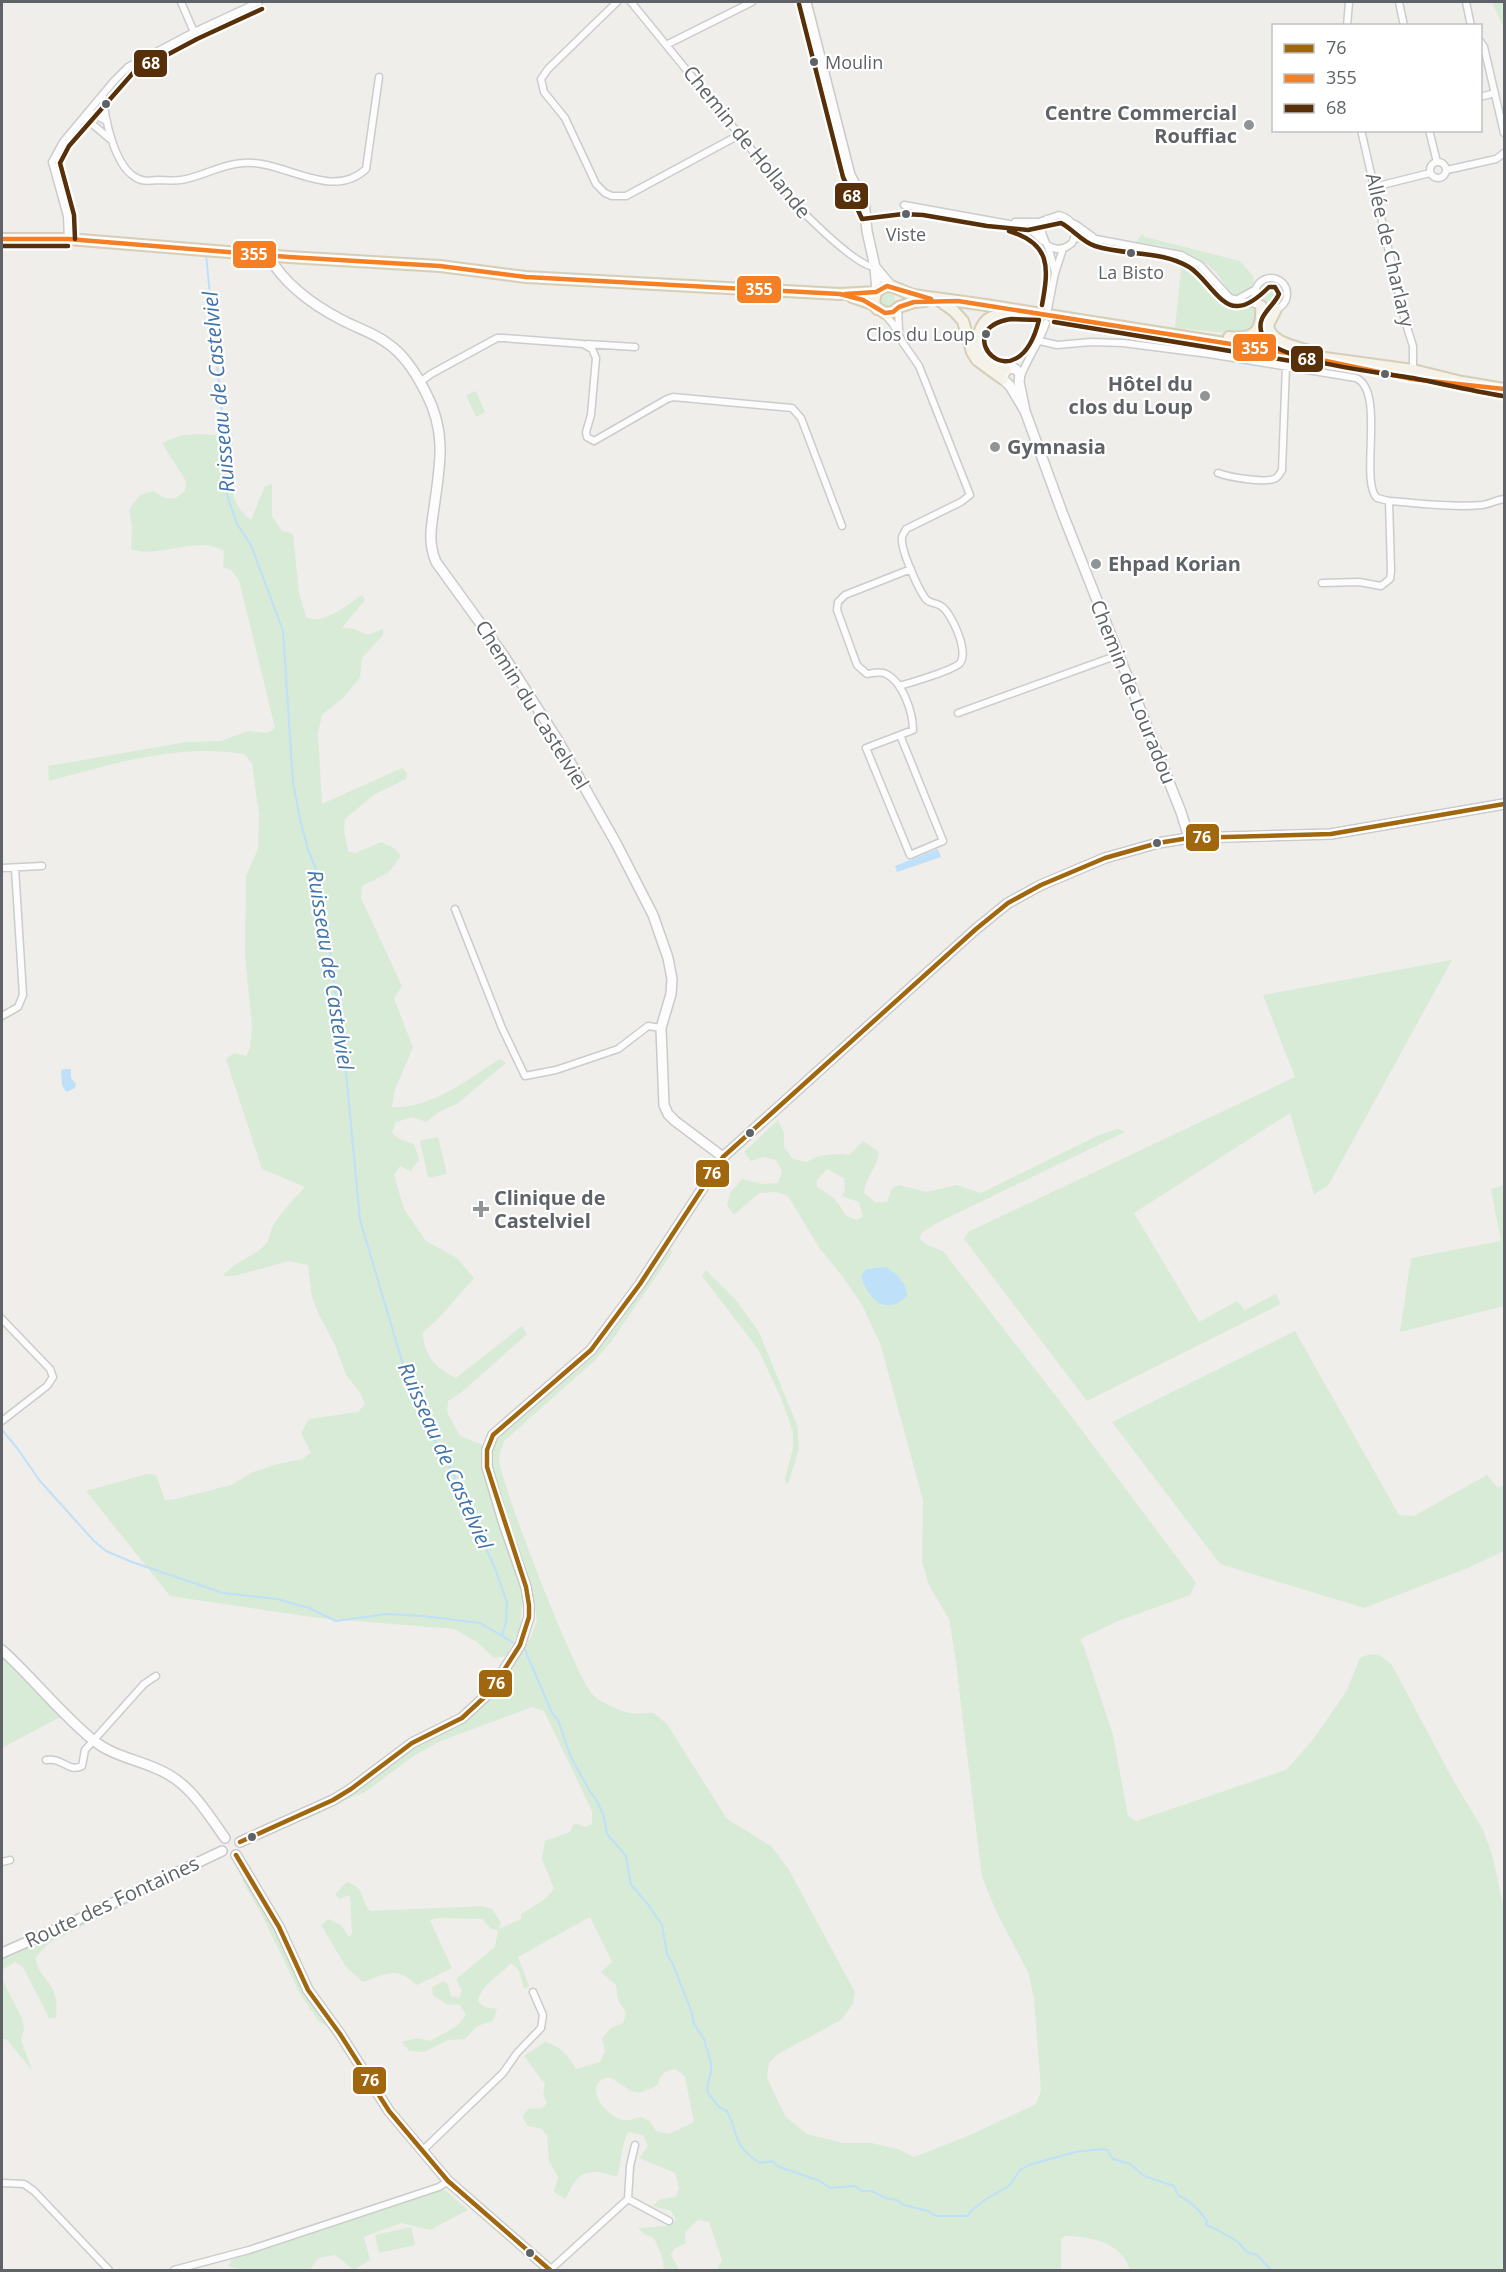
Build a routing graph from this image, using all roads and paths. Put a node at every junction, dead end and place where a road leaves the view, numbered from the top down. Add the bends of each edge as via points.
1 (181, 2) edge
2 (259, 2) edge
3 (617, 2) edge
4 (631, 2) edge
5 (752, 2) edge
6 (806, 2) edge
7 (1349, 2) edge
8 (1399, 2) edge
9 (1466, 2) edge
10 (1347, 24) edge
11 (1404, 24) edge
12 (1471, 24) edge
13 (194, 32) junction
14 (668, 44) junction
15 (1482, 44) edge
16 (379, 76) dead end
17 (1495, 93) junction
18 (103, 94) junction
19 (1482, 96) edge
20 (85, 115) junction
21 (107, 121) junction
22 (1361, 132) edge
23 (1430, 132) edge
24 (1504, 133) edge
25 (739, 135) junction
26 (111, 139) junction
27 (1504, 156) edge
28 (1437, 162) junction
29 (1447, 170) junction
30 (1430, 173) junction
31 (1374, 187) junction
32 (904, 205) dead end
33 (1047, 219) junction
34 (995, 220) junction
35 (1072, 222) junction
36 (1075, 238) junction
37 (2, 239) edge
38 (68, 239) junction
39 (1096, 239) junction
40 (1045, 243) junction
41 (1063, 249) junction
42 (268, 255) junction
43 (287, 256) junction
44 (875, 267) junction
45 (1055, 273) junction
46 (1256, 288) junction
47 (296, 289) junction
48 (895, 289) junction
49 (877, 292) junction
50 (840, 294) junction
51 (1238, 299) junction
52 (937, 300) junction
53 (1260, 305) junction
54 (899, 308) junction
55 (1048, 309) dead end
56 (1276, 309) junction
57 (880, 310) junction
58 (1021, 310) junction
59 (1046, 323) dead end
60 (1143, 330) junction
61 (899, 334) junction
62 (1040, 341) junction
63 (583, 344) junction
64 (635, 347) dead end
65 (1288, 353) junction
66 (1335, 359) junction
67 (1286, 366) junction
68 (1413, 370) junction
69 (1012, 377) junction
70 (420, 382) junction
71 (1462, 382) junction
72 (1504, 389) edge
73 (1218, 473) dead end
74 (1504, 499) edge
75 (1389, 501) junction
76 (842, 526) dead end
77 (912, 569) junction
78 (1322, 583) dead end
79 (1118, 655) junction
80 (899, 686) junction
81 (958, 712) dead end
82 (900, 735) junction
83 (1504, 804) edge
84 (1189, 838) junction
85 (42, 866) dead end
86 (2, 868) edge
87 (15, 868) junction
88 (455, 909) dead end
89 (2, 1016) edge
90 (661, 1028) junction
91 (723, 1157) junction
92 (2, 1319) edge
93 (2, 1421) edge
94 (2, 1650) edge
95 (156, 1676) dead end
96 (94, 1740) junction
97 (46, 1760) dead end
98 (225, 1838) junction
99 (240, 1842) junction
100 (222, 1851) junction
101 (236, 1855) junction
102 (10, 1860) dead end
103 (2, 1862) edge
104 (2, 1953) edge
105 (533, 1992) dead end
106 (635, 2145) dead end
107 (422, 2151) junction
108 (448, 2181) junction
109 (2, 2183) edge
110 (628, 2199) junction
111 (669, 2222) dead end
112 (550, 2270) edge
113 (109, 2271) edge
114 (174, 2271) edge

1 - 13 street
2 - 13 street
3 - 25 street via 541,79 544,92 565,118 600,189 612,196 627,196
4 - 14 street, Chemin de Hollande
5 - 14 street
6 - 44 street via 850,175 864,201
7 - 10 street
8 - 11 street
9 - 12 street
13 - 18 street via 129,67
14 - 25 street, Chemin de Hollande
15 - 17 street
16 - 26 street via 366,169 358,177 313,180 244,162 182,180 144,181 129,172
17 - 19 street
17 - 24 street
18 - 20 street
18 - 21 street
20 - 21 street via 93,114
20 - 26 street
20 - 38 street via 52,162 67,216
21 - 26 street
22 - 31 street, Allée de Charlary
23 - 28 street
25 - 44 street, Chemin de Hollande via 821,231 864,264
27 - 29 street
28 - 29 street
28 - 30 street
29 - 30 street via 1442,178
30 - 31 street
31 - 68 street, Allée de Charlary via 1413,346
32 - 34 street
33 - 34 street via 1029,223
33 - 35 street via 1059,215
33 - 40 street via 1041,230
34 - 40 street via 1026,228
35 - 36 street
35 - 39 street
36 - 39 street
36 - 41 street
37 - 38 main road
38 - 42 main road
39 - 51 street via 1192,259 1226,295
40 - 41 street
40 - 45 street
41 - 45 street
42 - 43 main road
42 - 47 street, Chemin du Castelviel via 276,270
43 - 47 street via 285,270
43 - 50 main road via 440,266 526,277
44 - 48 street
44 - 49 street
45 - 55 street
46 - 51 street
46 - 53 street
46 - 56 street via 1266,279 1283,283 1287,298
47 - 70 street, Chemin du Castelviel via 341,319 388,343
48 - 49 main road via 883,287
48 - 52 main road
48 - 54 main road via 901,300
49 - 50 main road
49 - 57 main road via 874,302
50 - 57 main road
51 - 53 street
52 - 54 main road
52 - 58 main road
52 - 69 main road via 963,321 977,360 985,368
53 - 56 street
53 - 60 main road via 1258,328 1243,339
54 - 57 main road via 893,312
54 - 61 street
56 - 66 main road via 1268,325 1274,338
57 - 61 street
58 - 60 main road
58 - 69 main road via 989,318 977,339 984,360
59 - 62 street
60 - 65 main road
61 - 77 street via 919,366 970,495 906,529 902,538
62 - 67 street via 1057,345 1123,343
62 - 69 street
63 - 64 street
63 - 70 street via 497,338
63 - 76 street via 592,349 596,358 586,432 590,440 673,397 792,408 801,418
65 - 66 main road
65 - 71 main road via 1430,381
66 - 68 main road
67 - 73 street via 1280,475 1271,479
67 - 75 street via 1356,378 1365,384 1369,393 1371,490 1377,498
68 - 71 main road
69 - 79 street, Chemin de Louradou
70 - 90 street, Chemin du Castelviel via 437,418 441,445 430,532 432,553 557,739 653,915 672,979
71 - 72 main road
74 - 75 street via 1485,505
75 - 78 street via 1391,571 1386,584
77 - 80 street via 924,597 940,605 951,617 963,651 955,667
77 - 80 street via 845,595 837,610 861,670 887,675
79 - 81 street
79 - 84 street, Chemin de Louradou
80 - 82 street via 913,720 913,730
82 - 82 street via 866,748 910,855 943,841
83 - 84 street via 1331,834
84 - 91 street via 1097,861 1008,903
85 - 87 street
86 - 87 street
87 - 89 street via 23,995 18,1007
88 - 90 street via 525,1076 618,1049 648,1026
90 - 91 street, Chemin du Castelviel via 663,1094 668,1114
91 - 99 street via 640,1284 591,1350 508,1420 489,1444 486,1457 490,1478 529,1605 520,1645 490,1692 462,1718 412,1743 333,1800
92 - 93 street via 50,1369 53,1377
94 - 96 street
95 - 96 street via 144,1684
96 - 97 street via 76,1769 61,1761
96 - 98 street via 178,1780 199,1800
98 - 99 street via 236,1837
98 - 100 street
99 - 101 street via 241,1850
100 - 101 street via 230,1857
100 - 104 street, Route des Fontaines
101 - 107 street via 279,1927 308,1990 389,2111
102 - 103 street
105 - 107 street via 543,2015 542,2028 503,2073
106 - 110 street
107 - 108 street
108 - 112 street
108 - 114 street via 261,2246
109 - 113 street via 24,2184 34,2191
110 - 111 street
110 - 112 street

